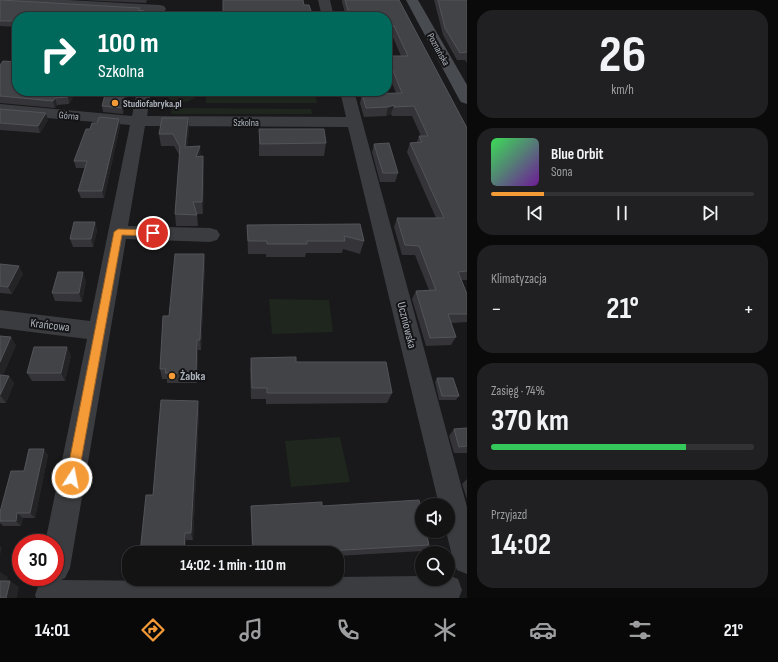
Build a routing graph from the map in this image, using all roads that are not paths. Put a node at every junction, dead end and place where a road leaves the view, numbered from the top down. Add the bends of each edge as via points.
1 (6, 0) edge
2 (324, 0) edge
3 (412, 0) edge
4 (160, 9) edge
5 (327, 12) edge
6 (143, 96) edge
7 (347, 96) edge
8 (467, 99) edge
9 (0, 109) edge
10 (139, 121) junction
11 (354, 122) junction
12 (118, 232) junction
13 (210, 235) dead end
14 (0, 319) edge
15 (99, 331) junction
16 (61, 534) edge
17 (467, 560) edge
18 (62, 586) edge
19 (446, 590) dead end
20 (357, 595) edge
21 (173, 597) edge

1 - 4 street
2 - 5 street
3 - 8 street, Poznańska
6 - 10 street
7 - 11 street, Uczniowska
9 - 10 street, Górna
10 - 11 street, Szkolna
10 - 12 street
11 - 17 street, Uczniowska
12 - 13 street
12 - 15 street
14 - 15 street, Krańcowa
15 - 16 street
18 - 21 street
19 - 20 street
20 - 21 street

